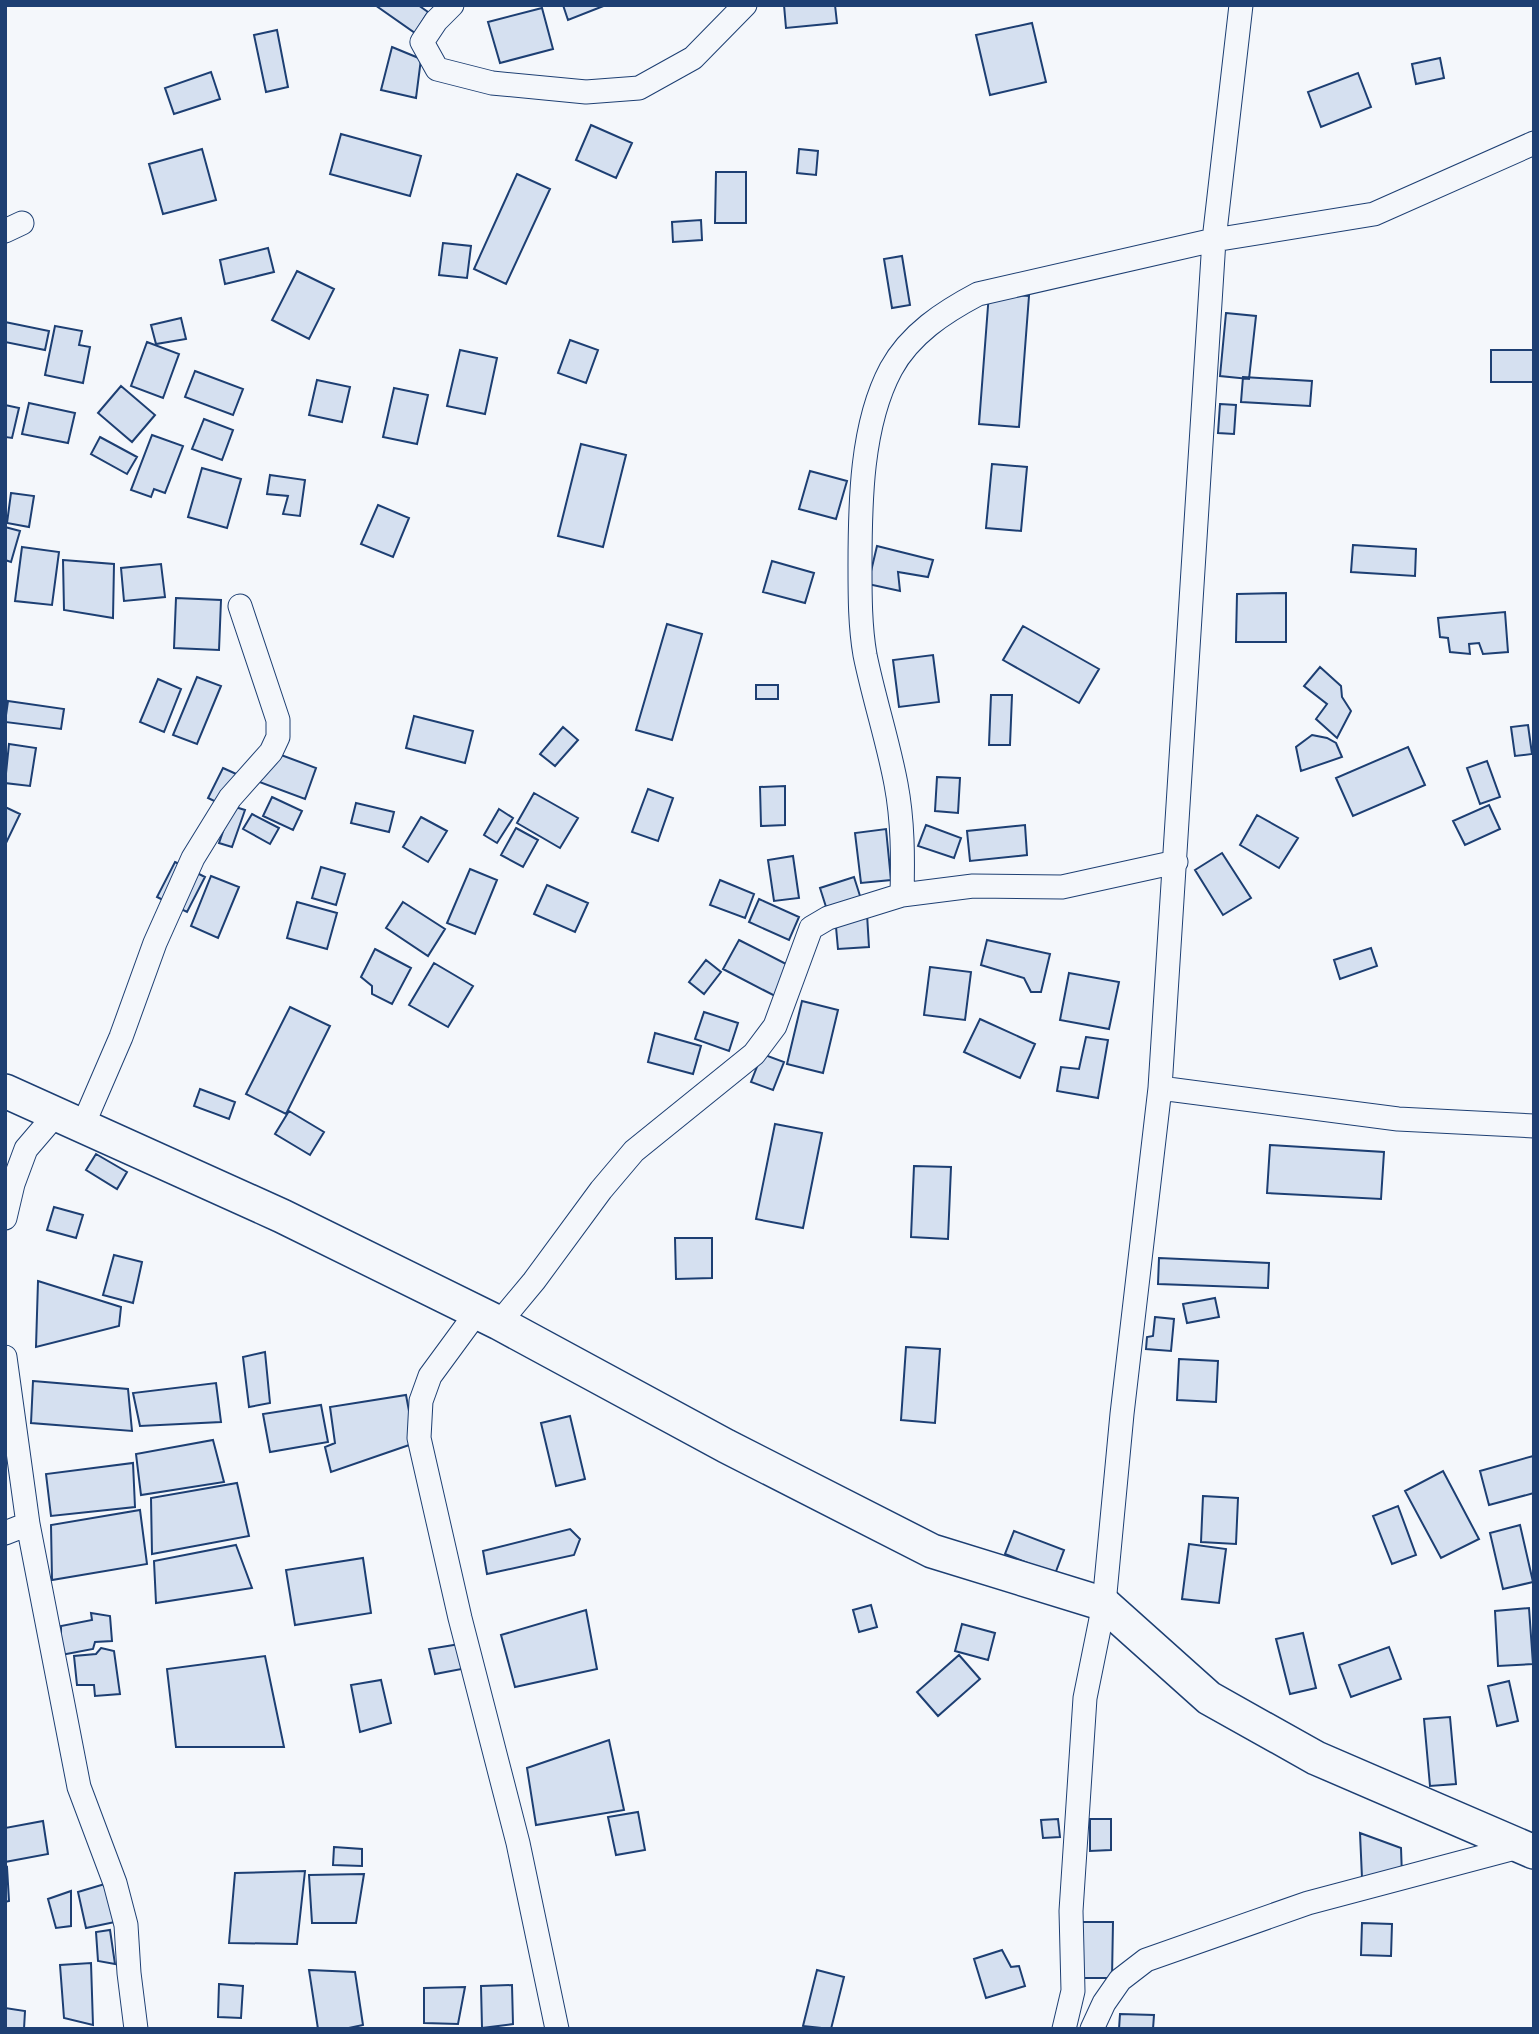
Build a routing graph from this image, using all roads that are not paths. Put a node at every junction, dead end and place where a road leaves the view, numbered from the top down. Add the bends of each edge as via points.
1 (453, 5) edge
2 (745, 5) edge
3 (1241, 5) edge
4 (1534, 144) edge
5 (1214, 240) junction
6 (240, 606) dead end
7 (1176, 862) junction
8 (902, 895) junction
9 (1160, 1088) junction
10 (5, 1091) edge
11 (69, 1119) junction
12 (1534, 1126) edge
13 (26, 1149) junction
14 (5, 1162) edge
15 (5, 1218) edge
16 (488, 1317) junction
17 (5, 1357) edge
18 (28, 1524) junction
19 (5, 1533) edge
20 (1104, 1604) junction
21 (1527, 1849) edge
22 (1066, 2028) edge
23 (136, 2029) edge
24 (557, 2029) edge
25 (1092, 2029) edge

1 - 2 street via 422,42 437,69 492,83 586,92 639,88 693,58
3 - 5 street
4 - 5 street via 1374,214
5 - 7 street
5 - 8 street via 978,294 946,312 914,339 892,367 876,402 860,498 860,607 865,655 902,824
6 - 11 street via 278,720 278,737 271,752 230,799 193,858 155,943 121,1037
7 - 8 street via 1062,887 973,886
7 - 9 street
8 - 16 street via 828,918 811,928 775,1026 754,1054 634,1151 534,1281
9 - 12 street via 1398,1119
9 - 20 street
10 - 11 main road
11 - 13 street
11 - 16 main road
13 - 14 street
13 - 15 street
16 - 20 main road via 932,1551
16 - 24 street via 430,1376 421,1401 419,1438 518,1843
17 - 18 street
18 - 19 street
18 - 23 street via 79,1787 116,1883 126,1925
20 - 21 main road via 1209,1698 1316,1758
20 - 22 street via 1085,1698 1071,1911 1073,1991
21 - 25 street via 1308,1903 1146,1960 1120,1980

